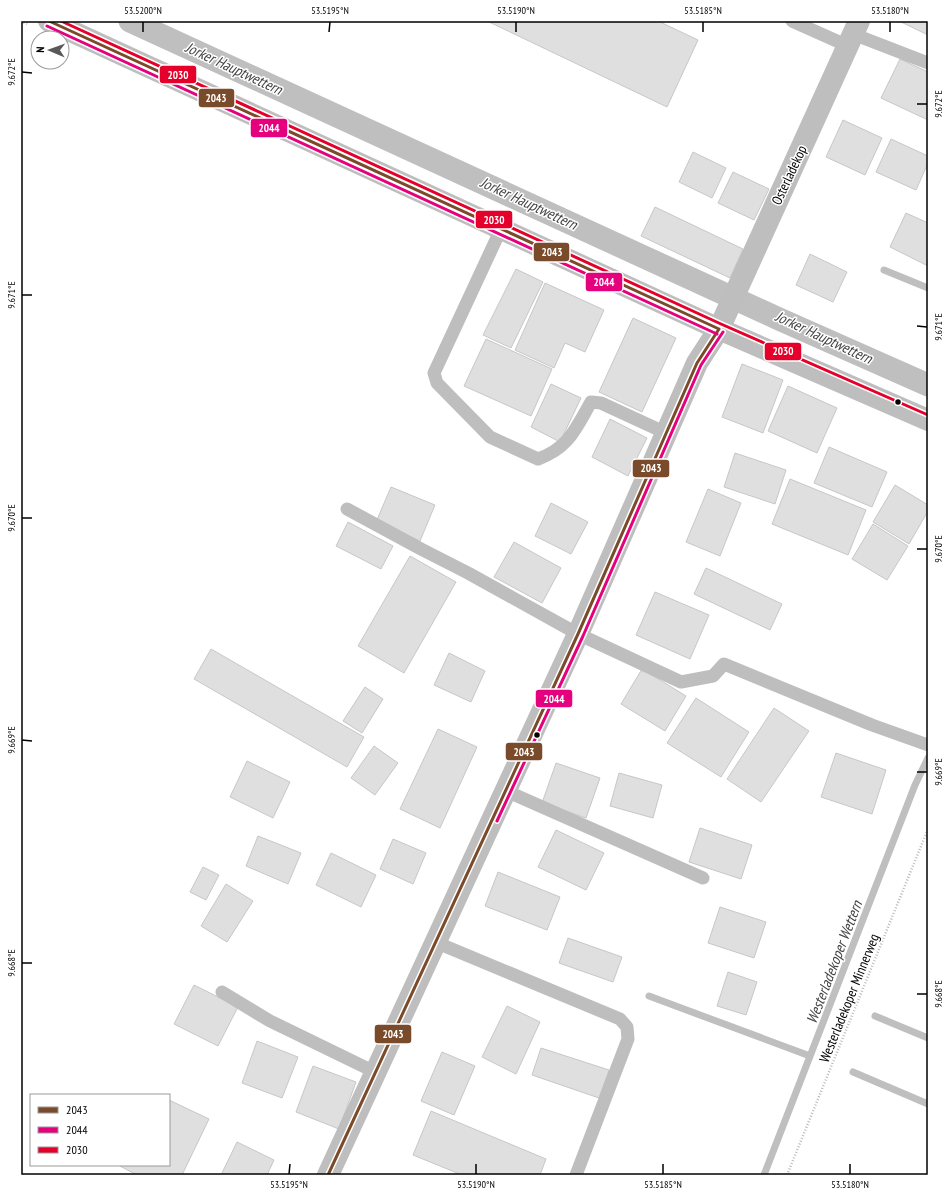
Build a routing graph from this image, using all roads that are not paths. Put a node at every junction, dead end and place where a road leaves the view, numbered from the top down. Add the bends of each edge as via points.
1 (49, 21) edge
2 (792, 21) edge
3 (853, 34) edge
4 (928, 63) edge
5 (501, 229) junction
6 (723, 320) junction
7 (928, 420) edge
8 (666, 433) junction
9 (347, 508) dead end
10 (578, 634) junction
11 (927, 745) edge
12 (506, 790) junction
13 (704, 878) dead end
14 (435, 942) junction
15 (222, 992) dead end
16 (376, 1072) junction
17 (328, 1175) edge
18 (576, 1175) edge

1 - 5 street
2 - 3 lane
3 - 4 lane
3 - 6 street, Osterladekop
5 - 6 street
5 - 8 lane via 434,373 437,383 490,437 538,459 552,454 571,437 590,402 601,402
6 - 7 street
6 - 8 street, Osterladekop via 697,363
8 - 10 street, Osterladekop
9 - 10 lane
10 - 11 lane via 681,682 713,676 724,664
10 - 12 street, Osterladekop
12 - 13 lane
12 - 14 street, Osterladekop
14 - 16 street, Osterladekop
14 - 18 lane via 620,1019 627,1027 628,1039
15 - 16 lane via 270,1021
16 - 17 street, Osterladekop

